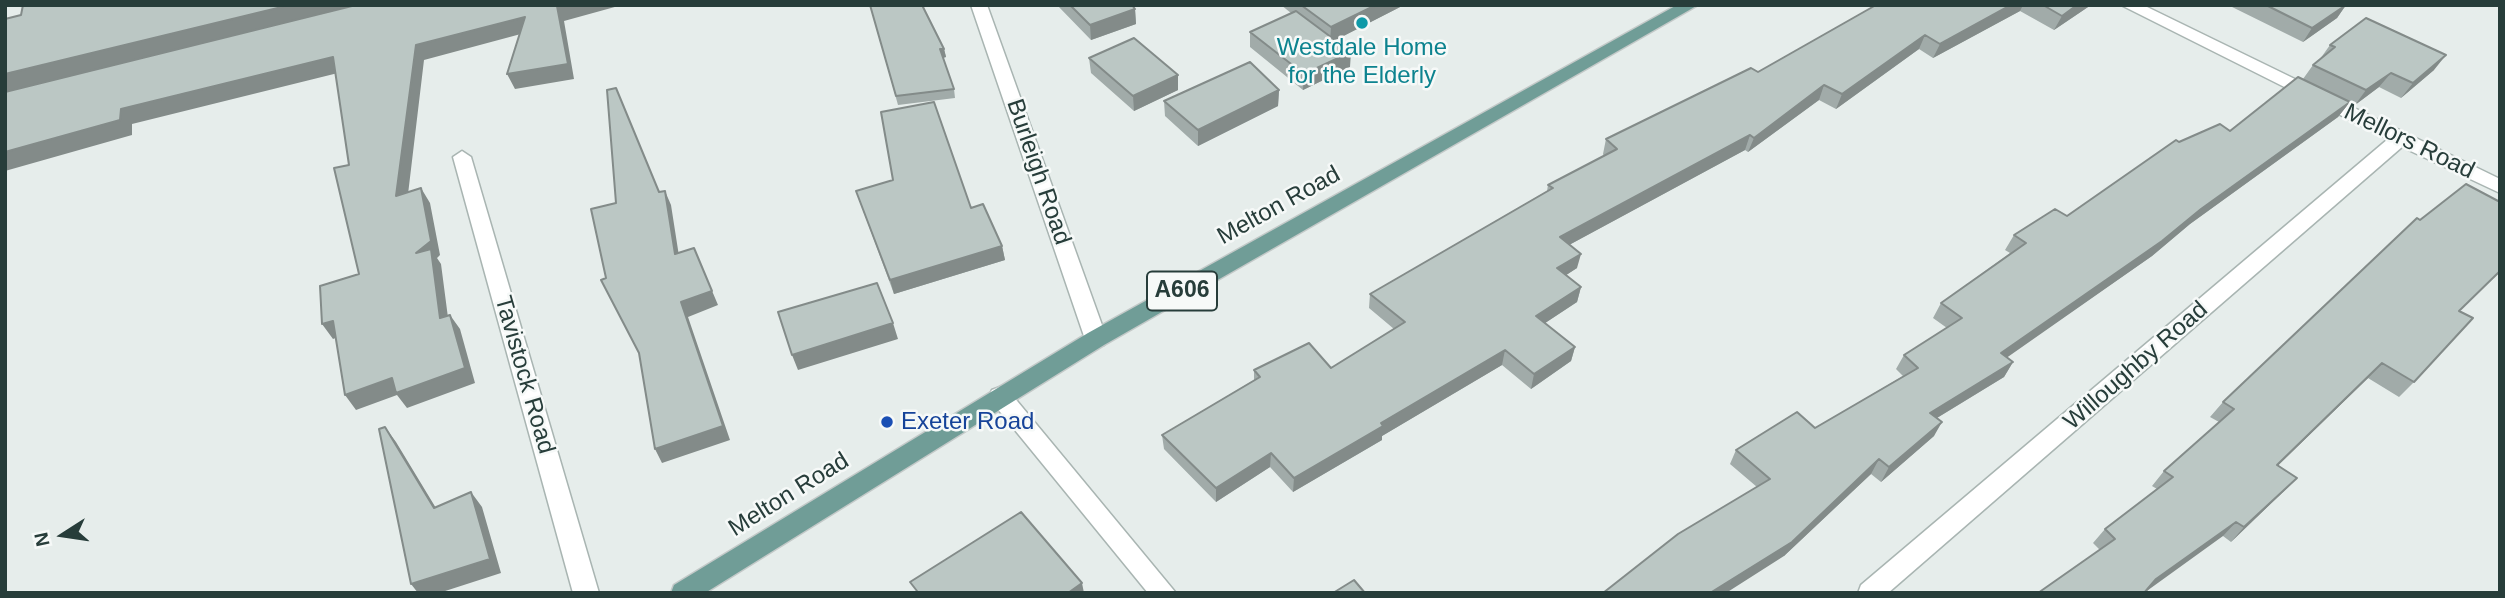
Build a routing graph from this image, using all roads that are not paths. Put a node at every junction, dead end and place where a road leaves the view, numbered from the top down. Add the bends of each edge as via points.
1 (979, 5) edge
2 (1690, 5) edge
3 (2129, 5) edge
4 (2401, 138) junction
5 (462, 157) dead end
6 (2500, 187) edge
7 (1096, 339) junction
8 (1000, 396) junction
9 (586, 593) edge
10 (683, 593) edge
11 (1164, 593) edge
12 (1870, 593) edge

1 - 7 street, Burleigh Road
2 - 7 main road, Melton Road / A606
3 - 4 street, Mellors Road
4 - 6 street, Mellors Road
4 - 12 street, Willoughby Road
5 - 9 street, Tavistock Road
7 - 8 main road, Melton Road / A606
8 - 10 main road, Melton Road / A606
8 - 11 street

